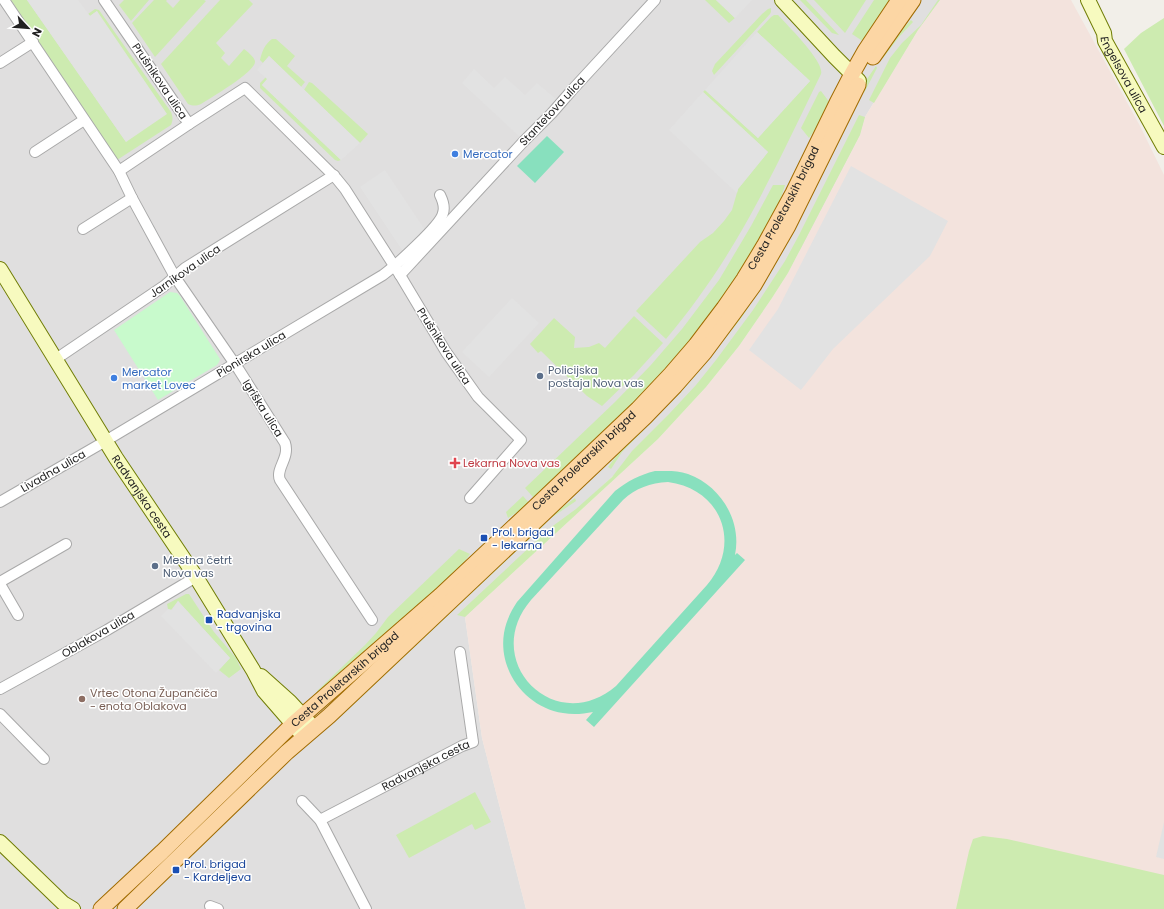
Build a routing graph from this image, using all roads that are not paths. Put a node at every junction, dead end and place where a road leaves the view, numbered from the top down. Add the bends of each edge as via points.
1 (4, 0) edge
2 (104, 0) edge
3 (655, 0) edge
4 (782, 0) edge
5 (899, 0) edge
6 (913, 0) edge
7 (1080, 0) edge
8 (1088, 0) edge
9 (1105, 40) junction
10 (33, 42) junction
11 (0, 63) edge
12 (856, 77) junction
13 (84, 120) junction
14 (188, 124) junction
15 (1164, 147) edge
16 (35, 152) dead end
17 (119, 171) junction
18 (335, 177) junction
19 (440, 195) dead end
20 (132, 198) junction
21 (83, 230) dead end
22 (0, 269) edge
23 (397, 270) junction
24 (175, 276) junction
25 (56, 360) junction
26 (234, 364) junction
27 (106, 440) junction
28 (470, 498) dead end
29 (0, 502) edge
30 (66, 544) dead end
31 (196, 577) junction
32 (0, 583) edge
33 (18, 615) dead end
34 (372, 620) dead end
35 (460, 652) dead end
36 (0, 689) edge
37 (0, 714) edge
38 (297, 720) junction
39 (309, 733) junction
40 (44, 759) dead end
41 (302, 801) dead end
42 (320, 820) junction
43 (0, 842) edge
44 (67, 907) edge
45 (100, 909) edge
46 (125, 909) edge
47 (366, 909) edge

1 - 10 street, Igriška ulica
2 - 14 street, Prušnikova ulica
3 - 23 street, Stantetova ulica via 556,109
4 - 12 street
5 - 12 main road, Cesta Proletarskih brigad via 866,51
6 - 12 main road, Cesta Proletarskih brigad via 874,57
7 - 9 street
8 - 9 street, Engelsova ulica
9 - 15 street, Engelsova ulica
10 - 11 street
10 - 13 street, Igriška ulica
12 - 38 main road, Cesta Proletarskih brigad via 836,103 793,193 764,246 696,345 638,409 536,506 440,596
12 - 39 main road, Cesta Proletarskih brigad via 802,199 773,252 746,296 704,352 634,428
13 - 16 street
13 - 17 street, Igriška ulica
14 - 17 street
14 - 18 street, Prušnikova ulica via 245,88
17 - 20 street, Igriška ulica
18 - 23 street, Prušnikova ulica
18 - 24 street, Jarnikova ulica
19 - 23 street via 444,205 442,216
20 - 21 street
20 - 24 street, Igriška ulica
22 - 25 street, Radvanjska cesta
23 - 26 street, Pionirska ulica via 383,275
23 - 28 street, Prušnikova ulica via 446,352 478,397 521,440
24 - 25 street, Jarnikova ulica
24 - 26 street, Igriška ulica
25 - 27 street, Radvanjska cesta
26 - 27 street, Pionirska ulica
26 - 34 street, Igriška ulica via 286,448 278,476 280,480
27 - 29 street, Livadna ulica
27 - 31 street, Radvanjska cesta
30 - 32 street
31 - 36 street, Oblakova ulica
31 - 38 street, Radvanjska cesta via 264,691
32 - 33 street
35 - 42 street, Radvanjska cesta via 473,742
37 - 40 street
38 - 39 street, Radvanjska cesta
38 - 45 main road, Cesta Proletarskih brigad
39 - 46 main road, Cesta Proletarskih brigad
41 - 42 street
42 - 47 street
43 - 44 street

